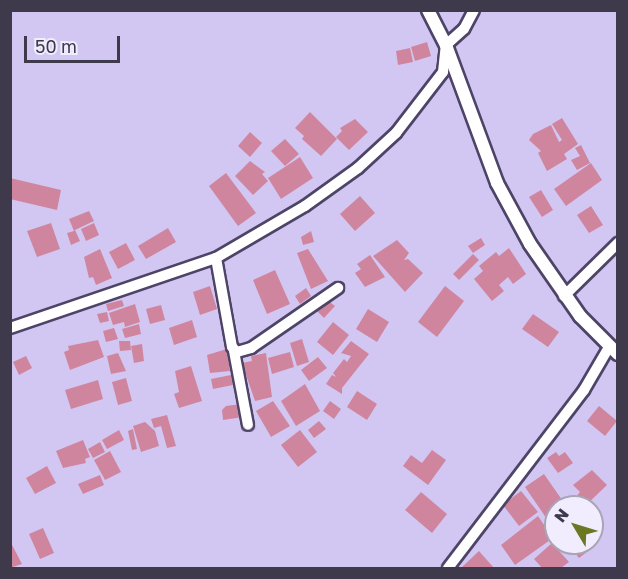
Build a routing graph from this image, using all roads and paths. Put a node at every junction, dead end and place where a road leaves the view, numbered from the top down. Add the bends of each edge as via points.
1 (428, 10) edge
2 (474, 10) edge
3 (446, 45) junction
4 (618, 243) edge
5 (216, 258) junction
6 (338, 288) dead end
7 (564, 296) junction
8 (10, 328) edge
9 (614, 350) edge
10 (234, 351) junction
11 (248, 425) dead end
12 (448, 568) edge

1 - 3 street
2 - 3 street via 464,29
3 - 5 street via 443,72 396,133 358,168 305,206
3 - 7 street via 497,183
4 - 7 street
5 - 8 street
5 - 10 street
6 - 10 street via 251,348 240,353
7 - 9 street
9 - 12 street
10 - 11 street

